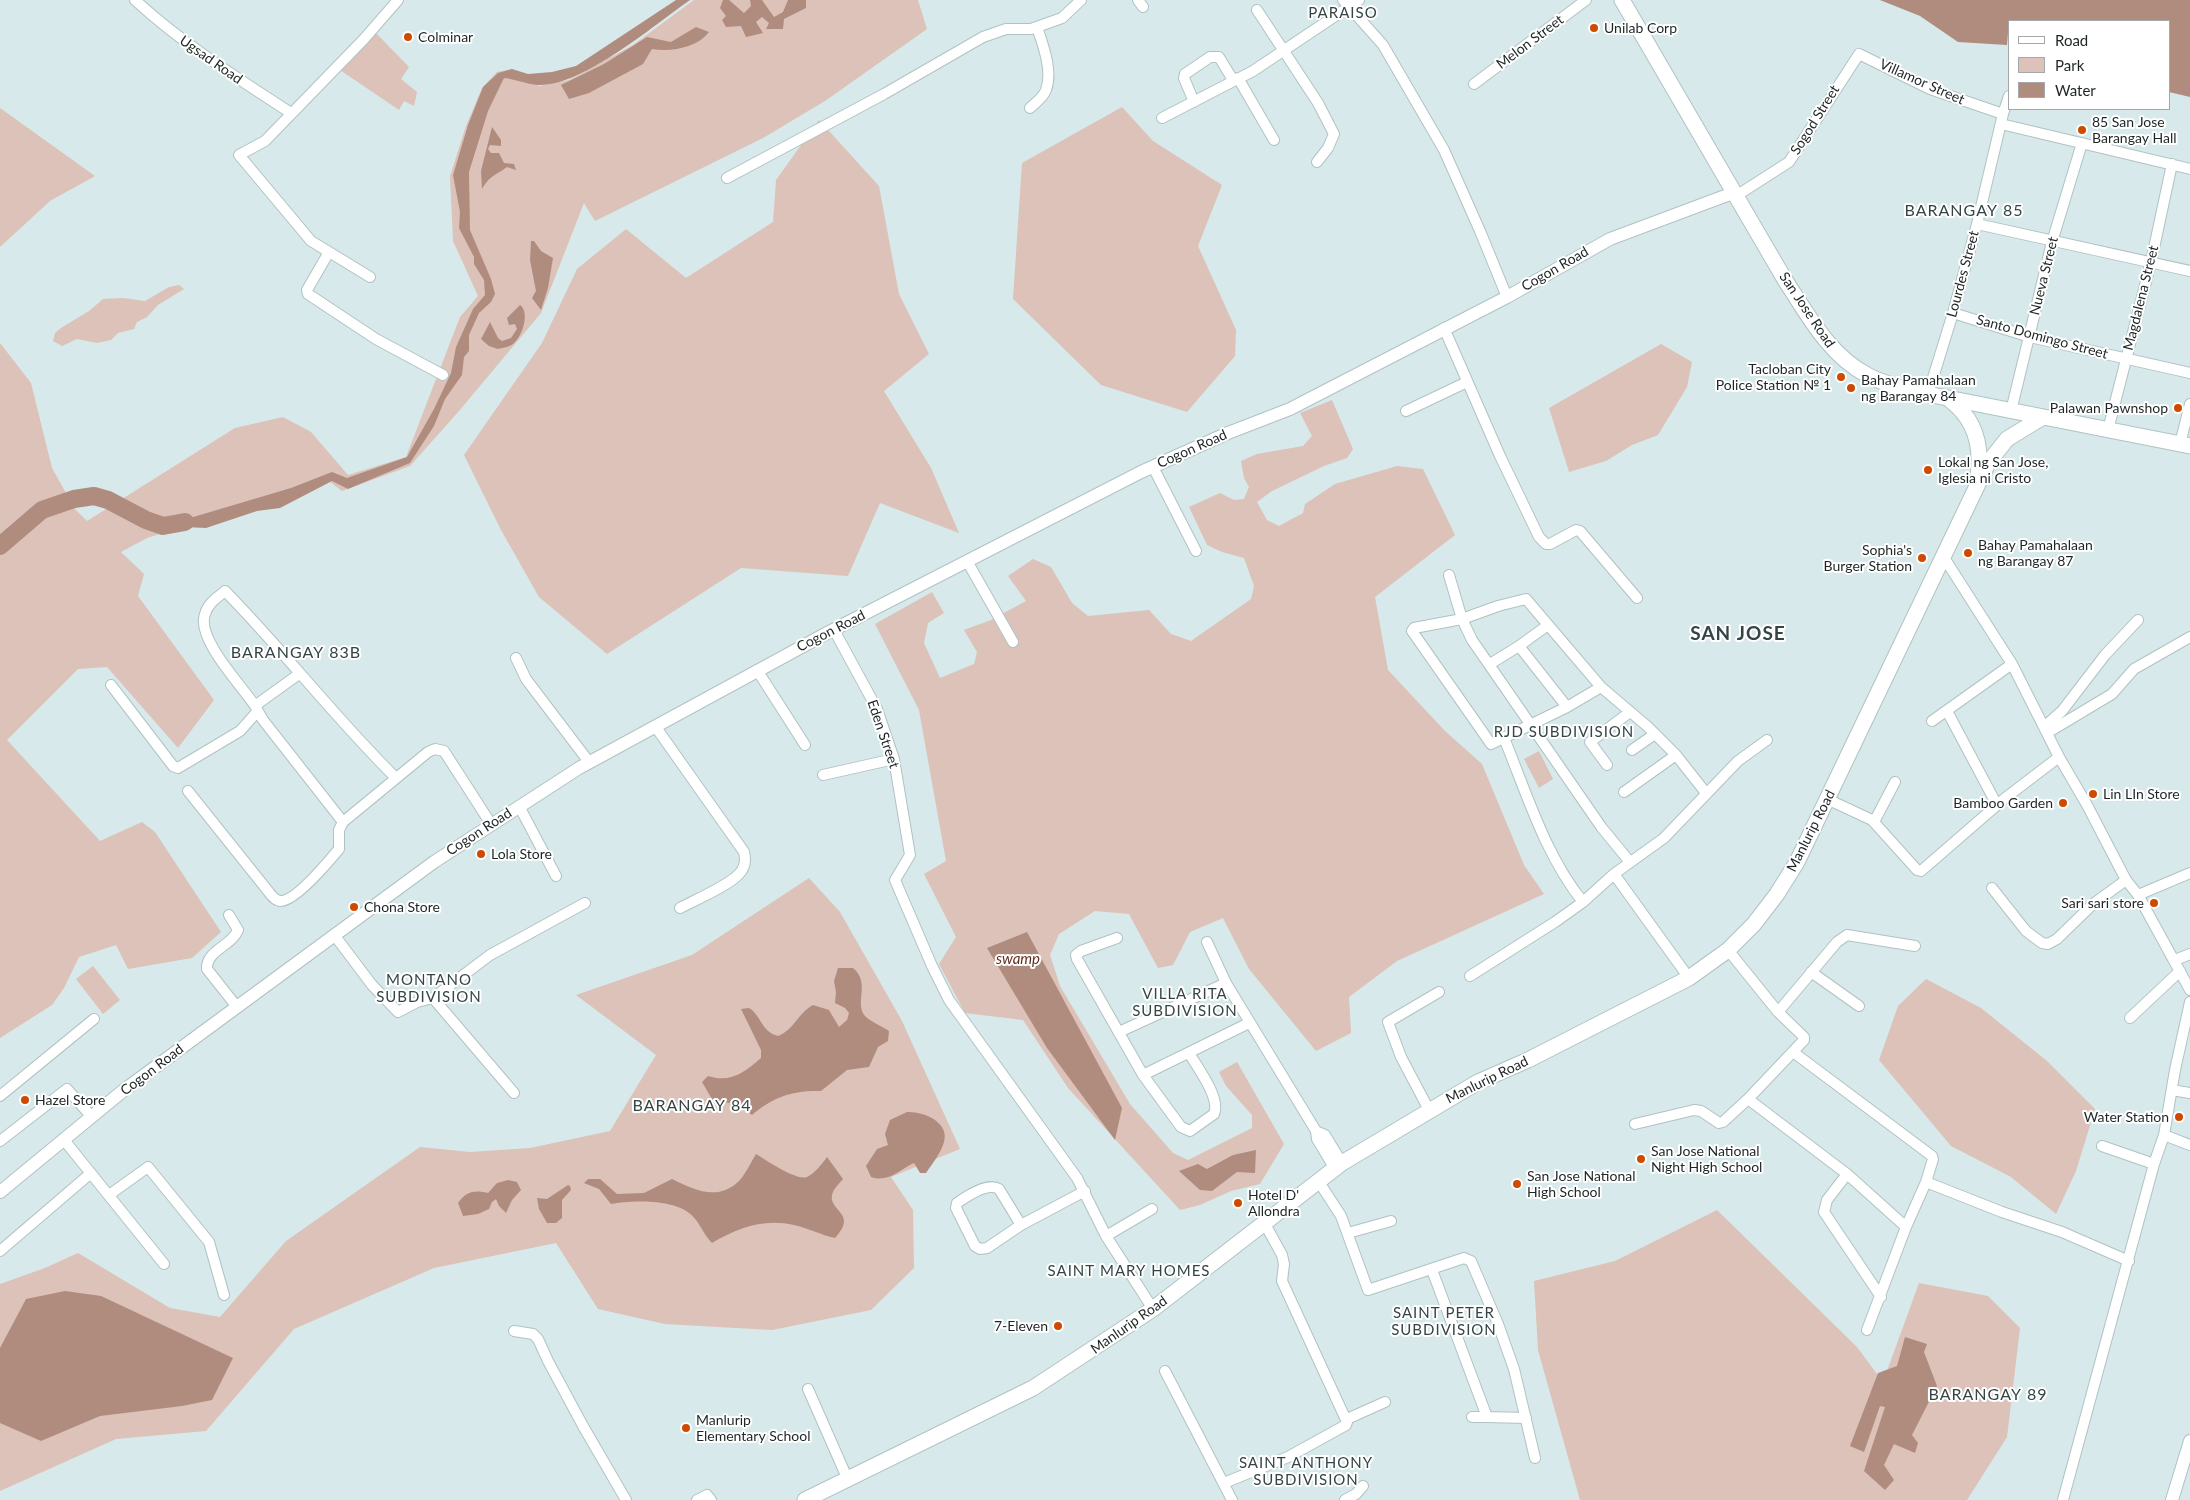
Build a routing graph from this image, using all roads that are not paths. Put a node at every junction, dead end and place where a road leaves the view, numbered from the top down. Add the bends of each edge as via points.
1 (135, 0) edge
2 (398, 0) edge
3 (1081, 0) edge
4 (1359, 0) edge
5 (1586, 0) edge
6 (1622, 0) edge
7 (1346, 4) edge
8 (1257, 10) dead end
9 (1037, 27) junction
10 (1284, 50) junction
11 (1862, 54) joint
12 (1236, 79) junction
13 (1474, 84) dead end
14 (2008, 99) edge
15 (1194, 102) junction
16 (1030, 108) dead end
17 (292, 113) junction
18 (1162, 118) dead end
19 (2002, 119) junction
20 (1274, 140) dead end
21 (2082, 143) junction
22 (1317, 162) dead end
23 (2172, 164) junction
24 (2190, 169) edge
25 (727, 178) dead end
26 (1734, 195) junction
27 (1977, 224) junction
28 (2052, 242) junction
29 (328, 252) junction
30 (2151, 262) junction
31 (2190, 271) edge
32 (370, 277) dead end
33 (1507, 297) junction
34 (1953, 313) junction
35 (1444, 328) junction
36 (2030, 337) junction
37 (2126, 359) junction
38 (2190, 373) edge
39 (443, 375) dead end
40 (1467, 382) junction
41 (1928, 394) junction
42 (1949, 400) junction
43 (2190, 404) edge
44 (1406, 411) dead end
45 (2011, 412) junction
46 (2043, 417) junction
47 (2108, 430) junction
48 (2185, 445) edge
49 (1153, 467) junction
50 (1976, 486) junction
51 (1196, 551) dead end
52 (1943, 556) junction
53 (966, 561) junction
54 (1449, 575) dead end
55 (1637, 598) dead end
56 (1462, 619) junction
57 (2138, 620) dead end
58 (1548, 625) junction
59 (834, 630) junction
60 (2190, 637) edge
61 (1013, 642) dead end
62 (1519, 646) junction
63 (516, 658) dead end
64 (1490, 664) junction
65 (2012, 664) junction
66 (758, 670) junction
67 (299, 674) junction
68 (111, 685) dead end
69 (1601, 687) junction
70 (1567, 707) junction
71 (256, 709) junction
72 (1948, 710) junction
73 (1630, 712) junction
74 (1932, 721) dead end
75 (1530, 724) junction
76 (655, 726) junction
77 (2045, 730) junction
78 (1655, 734) junction
79 (1504, 738) junction
80 (1767, 740) dead end
81 (805, 745) dead end
82 (1632, 750) dead end
83 (1676, 755) junction
84 (2059, 757) junction
85 (894, 758) junction
86 (589, 762) junction
87 (1607, 765) dead end
88 (823, 775) dead end
89 (396, 778) junction
90 (1895, 782) dead end
91 (188, 791) dead end
92 (1624, 792) dead end
93 (1706, 793) junction
94 (1827, 799) junction
95 (1997, 805) junction
96 (519, 806) junction
97 (343, 822) junction
98 (1874, 822) junction
99 (491, 824) junction
100 (1630, 862) junction
101 (2190, 873) edge
102 (1614, 874) junction
103 (556, 876) dead end
104 (2126, 880) junction
105 (1992, 888) dead end
106 (2138, 895) junction
107 (1583, 902) junction
108 (585, 903) dead end
109 (680, 908) dead end
110 (229, 915) dead end
111 (335, 936) junction
112 (1117, 938) dead end
113 (1207, 942) dead end
114 (1915, 946) dead end
115 (1728, 950) junction
116 (2190, 954) edge
117 (2175, 960) junction
118 (2180, 971) junction
119 (1811, 972) junction
120 (1470, 976) dead end
121 (1689, 978) junction
122 (1226, 983) junction
123 (2190, 990) edge
124 (1439, 992) dead end
125 (433, 998) junction
126 (2190, 1002) edge
127 (1859, 1006) dead end
128 (237, 1007) junction
129 (1778, 1012) junction
130 (2130, 1018) dead end
131 (94, 1019) dead end
132 (1249, 1023) junction
133 (1119, 1032) junction
134 (1793, 1052) junction
135 (1189, 1053) junction
136 (1143, 1075) junction
137 (2172, 1090) junction
138 (2190, 1092) edge
139 (514, 1093) dead end
140 (0, 1096) edge
141 (1748, 1100) junction
142 (1429, 1110) junction
143 (91, 1116) junction
144 (1635, 1124) dead end
145 (2164, 1135) junction
146 (64, 1140) junction
147 (0, 1141) edge
148 (2190, 1145) edge
149 (2102, 1146) dead end
150 (2154, 1164) junction
151 (1338, 1166) junction
152 (91, 1173) junction
153 (1847, 1174) junction
154 (1319, 1182) junction
155 (1926, 1182) junction
156 (1086, 1191) junction
157 (0, 1192) edge
158 (109, 1195) junction
159 (1152, 1209) dead end
160 (1391, 1221) dead end
161 (1265, 1224) junction
162 (1021, 1225) junction
163 (1906, 1227) junction
164 (1348, 1233) junction
165 (1106, 1236) junction
166 (0, 1251) edge
167 (2129, 1261) junction
168 (164, 1264) dead end
169 (1432, 1270) junction
170 (224, 1295) dead end
171 (1881, 1297) junction
172 (1153, 1309) junction
173 (1867, 1330) dead end
174 (514, 1331) dead end
175 (1165, 1371) dead end
176 (808, 1389) dead end
177 (1385, 1402) dead end
178 (1488, 1416) junction
179 (1472, 1418) dead end
180 (1526, 1418) junction
181 (1347, 1420) junction
182 (2190, 1441) edge
183 (1535, 1458) dead end
184 (848, 1480) junction
185 (1224, 1483) junction
186 (1363, 1486) dead end
187 (626, 1500) edge
188 (697, 1500) edge
189 (711, 1500) edge
190 (805, 1500) edge
191 (1232, 1500) edge
192 (1345, 1500) edge
193 (2063, 1500) edge
194 (2172, 1500) edge

1 - 17 street, Ugsad Road via 208,60
2 - 17 street
3 - 9 street via 1062,18
4 - 7 street
5 - 13 street, Melon Street
6 - 26 main road, San Jose Road
7 - 10 street
7 - 33 street via 1383,45 1444,150
8 - 10 street
9 - 16 street via 1048,80 1047,89
9 - 25 street via 1006,29 983,37
10 - 12 street
10 - 22 street via 1334,134
11 - 19 street, Villamor Street via 1930,89
11 - 26 street, Sogod Street via 1857,55 1789,162
12 - 15 street
12 - 15 street via 1219,57 1210,57 1185,74
12 - 20 street
14 - 19 street, Lourdes Street
15 - 18 street
17 - 29 street via 265,141 239,155 307,237
19 - 21 street, Villamor Street
19 - 27 street, Lourdes Street
21 - 23 street, Villamor Street
21 - 28 street, Nueva Street
23 - 24 street, Villamor Street
23 - 30 street, Magdalena Street
26 - 33 street, Cogon Road via 1610,239
26 - 41 main road, San Jose Road via 1811,320 1836,352 1870,377
27 - 28 street
27 - 34 street, Lourdes Street
28 - 30 street
28 - 36 street, Nueva Street
29 - 32 street
29 - 39 street via 306,290 308,294 376,339
30 - 31 street
30 - 37 street, Magdalena Street
33 - 35 street, Cogon Road
34 - 36 street, Santo Domingo Street
34 - 41 street, Lourdes Street
35 - 40 street
35 - 49 street, Cogon Road via 1290,408
36 - 37 street, Santo Domingo Street
36 - 45 street, Nueva Street
37 - 38 street, Santo Domingo Street
37 - 47 street, Magdalena Street
40 - 44 street
40 - 55 street via 1539,538 1550,544 1576,530 1580,531
41 - 42 main road, San Jose Road
42 - 45 main road, San Jose Road
42 - 50 main road, Manlurip Road via 1966,416 1976,434 1980,462
43 - 48 street
45 - 46 main road, San Jose Road
46 - 47 main road, San Jose Road
46 - 50 main road, Manlurip Road via 2007,439 1988,463
47 - 48 main road, San Jose Road
49 - 51 street
49 - 53 street, Cogon Road
50 - 52 main road, Manlurip Road
52 - 65 street
52 - 94 main road, Manlurip Road
53 - 59 street, Cogon Road
53 - 61 street
54 - 56 street
56 - 58 street via 1523,598 1530,601
56 - 64 street via 1472,640
56 - 79 street via 1412,631 1489,743
57 - 77 street
58 - 62 street
58 - 69 street
59 - 66 street, Cogon Road
59 - 85 street, Eden Street via 877,709
60 - 77 street via 2134,669 2112,694
62 - 64 street
62 - 70 street
63 - 86 street via 526,679
64 - 75 street
65 - 72 street
65 - 77 street
66 - 76 street, Cogon Road
66 - 81 street
67 - 71 street
67 - 71 street via 225,591 210,603 204,615 204,625 211,643
67 - 89 street
68 - 71 street via 173,766 178,768 240,731
69 - 70 street
69 - 73 street
70 - 75 street
71 - 97 street
72 - 74 street
72 - 95 street
73 - 78 street
73 - 87 street via 1590,742
75 - 79 street
75 - 100 street via 1602,828
76 - 86 street, Cogon Road
76 - 109 street via 744,852 746,861 732,880
77 - 84 street
78 - 82 street
78 - 83 street
79 - 107 street via 1548,847 1567,882
80 - 93 street via 1738,761
83 - 92 street
83 - 93 street
84 - 95 street
84 - 104 street
85 - 88 street
85 - 156 street, Eden Street via 910,847 908,860 895,880 932,966 949,1000
86 - 96 street, Cogon Road
89 - 97 street
89 - 99 street via 428,752 435,749 444,751
90 - 98 street
91 - 97 street via 268,891 281,901 308,883 339,849 339,830
93 - 100 street via 1664,838
94 - 98 street
94 - 115 main road, Manlurip Road via 1777,894
95 - 98 street via 1921,871 1916,870
96 - 99 street, Cogon Road
96 - 103 street
99 - 111 street, Cogon Road
100 - 102 street
101 - 106 street
102 - 107 street
102 - 121 street
104 - 105 street via 2048,944 2026,931
104 - 106 street
106 - 117 street
107 - 120 street
108 - 125 street via 490,956
110 - 128 street via 238,930 236,936 212,955 207,969
111 - 125 street via 398,1012
111 - 128 street, Cogon Road
112 - 133 street via 1076,955
113 - 122 street
114 - 119 street via 1847,935
115 - 121 main road, Manlurip Road
115 - 129 street
116 - 117 street
117 - 118 street
118 - 123 street
118 - 130 street
119 - 127 street
119 - 129 street
121 - 142 main road, Manlurip Road via 1478,1082
122 - 132 street
122 - 133 street
124 - 142 street via 1388,1022 1401,1057
125 - 139 street
126 - 137 street
128 - 143 street, Cogon Road
129 - 134 street via 1804,1038
131 - 140 street
132 - 135 street
132 - 151 street via 1316,1131 1317,1140
133 - 136 street
134 - 141 street
134 - 155 street via 1930,1153 1933,1159
135 - 136 street
135 - 136 street via 1212,1092 1216,1110 1190,1131 1182,1127
137 - 138 street
137 - 145 street
141 - 144 street via 1721,1123 1694,1110
141 - 153 street
142 - 151 main road, Manlurip Road
143 - 146 street, Cogon Road
143 - 147 street via 67,1089
145 - 148 street
145 - 150 street
146 - 152 street
146 - 157 street, Cogon Road
149 - 150 street
150 - 167 street
151 - 154 main road, Manlurip Road
152 - 158 street
152 - 166 street
153 - 163 street
153 - 171 street via 1826,1200 1824,1212
154 - 161 main road, Manlurip Road
154 - 164 street
155 - 163 street
155 - 167 street via 2062,1232
156 - 162 street
156 - 165 street
158 - 168 street
158 - 170 street via 148,1167 209,1242
159 - 165 street
160 - 164 street
161 - 172 main road, Manlurip Road
161 - 181 street via 1282,1255 1282,1281
162 - 162 street via 987,1248 980,1249 974,1246 956,1208 957,1203 995,1186
163 - 171 street
164 - 169 street via 1368,1290
165 - 172 street
167 - 193 street
169 - 178 street
169 - 180 street via 1464,1258 1471,1261 1514,1369
171 - 173 street
172 - 184 main road, Manlurip Road via 1032,1388
174 - 187 street via 533,1334 538,1339
175 - 185 street
176 - 184 street
177 - 181 street
178 - 179 street
178 - 180 street
180 - 183 street
181 - 185 street via 1346,1425 1288,1457
182 - 194 street
184 - 190 main road, Manlurip Road
185 - 191 street
186 - 192 street
188 - 189 street via 706,1495

